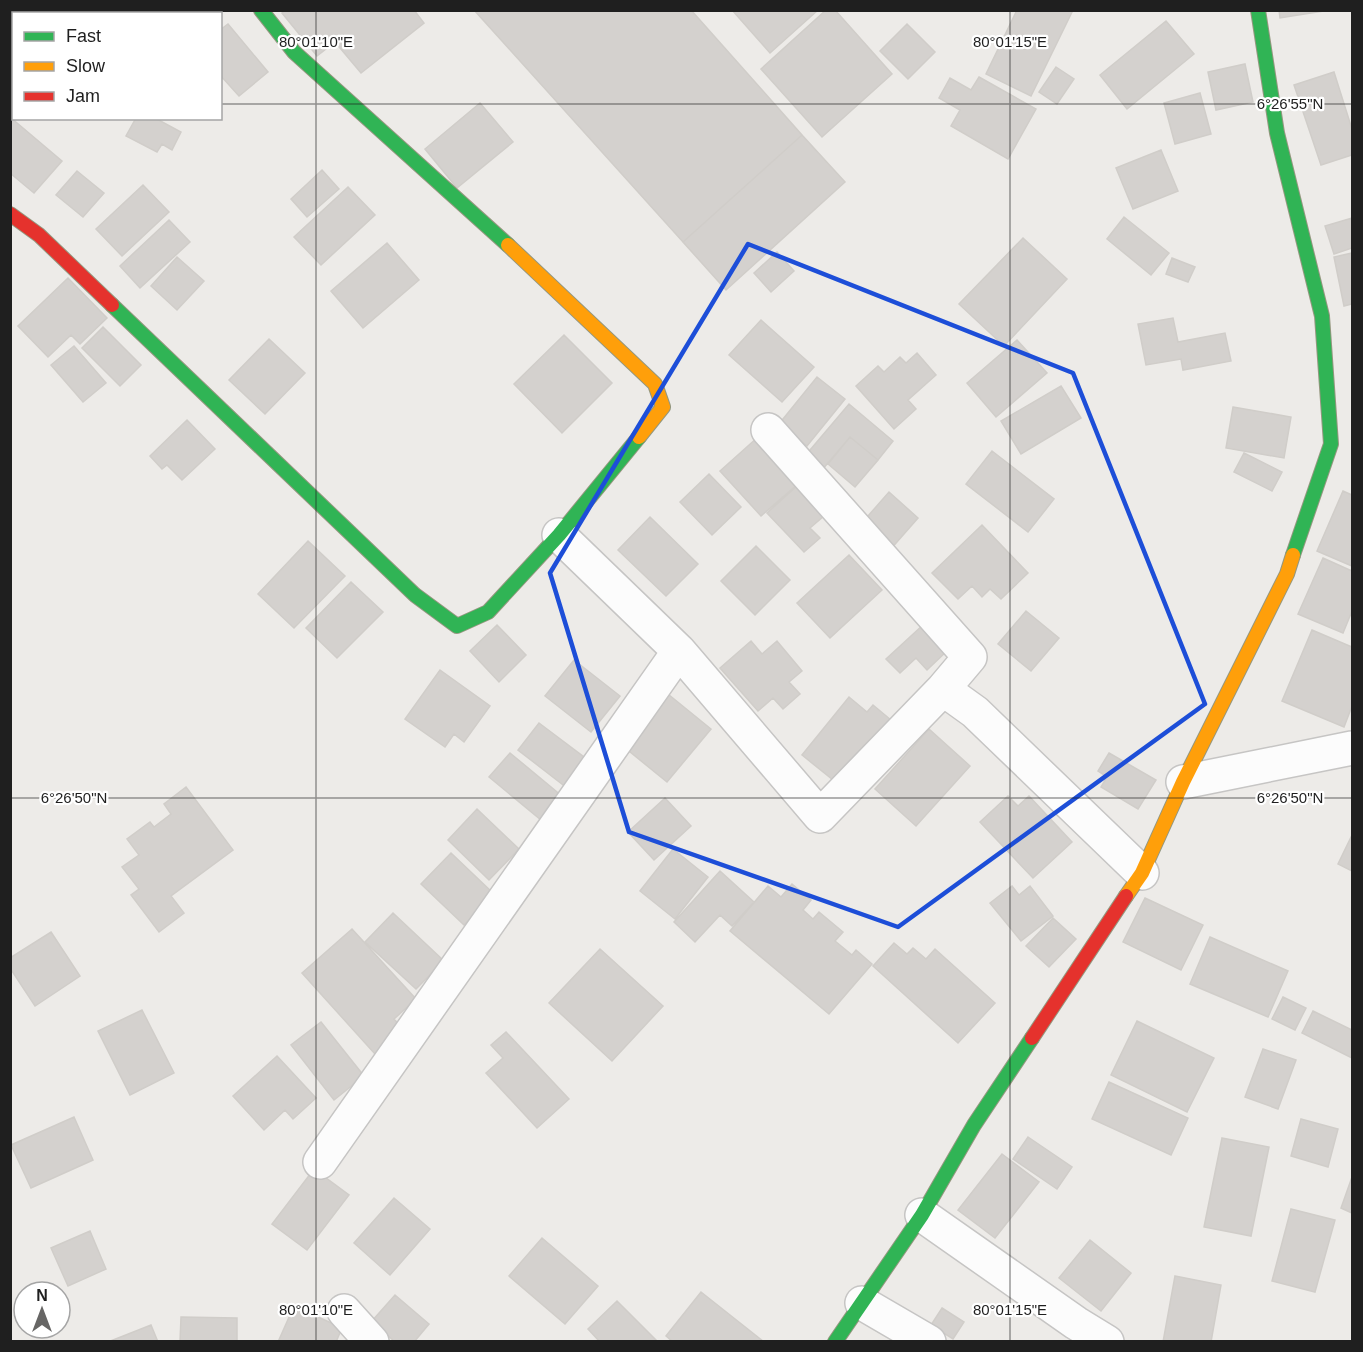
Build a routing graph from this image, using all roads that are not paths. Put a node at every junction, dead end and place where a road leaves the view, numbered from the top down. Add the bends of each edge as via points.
1 (261, 10) edge
2 (1258, 10) edge
3 (10, 214) edge
4 (768, 430) dead end
5 (559, 535) junction
6 (679, 651) junction
7 (943, 689) junction
8 (1353, 748) edge
9 (1183, 782) junction
10 (1142, 873) junction
11 (320, 1162) dead end
12 (922, 1215) junction
13 (862, 1304) junction
14 (344, 1311) dead end
15 (372, 1341) edge
16 (835, 1341) edge
17 (929, 1341) edge
18 (1107, 1341) edge

1 - 5 street via 294,52 570,301 655,384 663,407
2 - 9 street via 1277,133 1322,316 1331,444 1287,574
3 - 5 street via 39,235 415,595 457,626 488,612
4 - 7 street via 970,657
5 - 6 street
6 - 7 street via 820,816
6 - 11 street
7 - 10 street via 975,712
8 - 9 street
9 - 10 street
10 - 12 street via 974,1125
12 - 13 street
12 - 18 street
13 - 16 street
13 - 17 street
14 - 15 street

